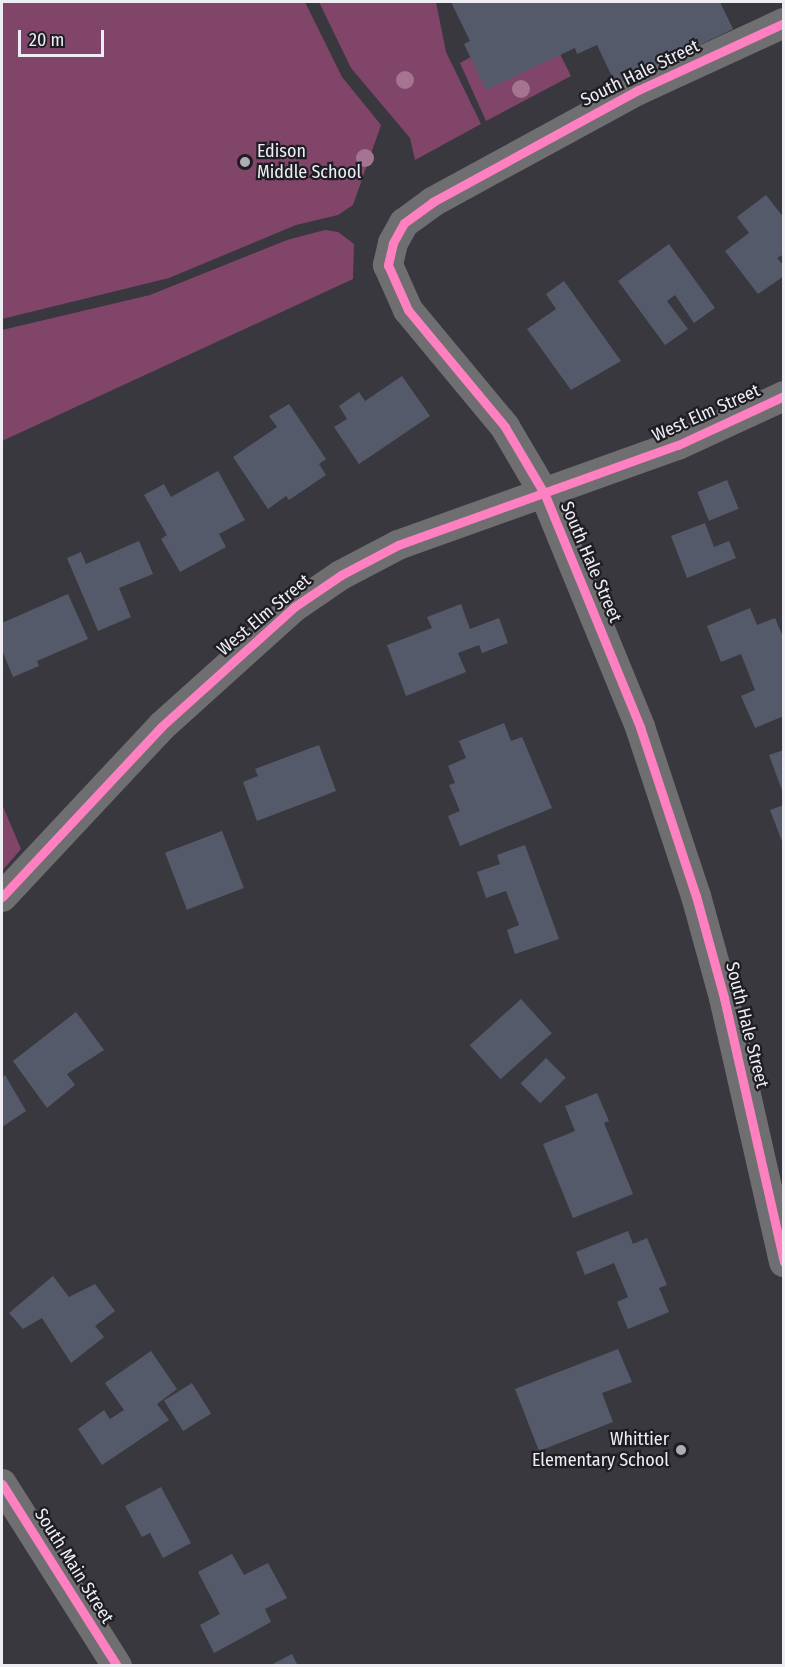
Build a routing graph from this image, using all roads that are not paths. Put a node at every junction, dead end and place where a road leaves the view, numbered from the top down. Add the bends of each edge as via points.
1 (783, 23) edge
2 (783, 396) edge
3 (545, 495) junction
4 (2, 897) edge
5 (783, 1263) edge
6 (2, 1485) edge
7 (117, 1665) edge

1 - 3 street, South Hale Street via 638,90 433,202 404,223 393,243 388,265 408,310 505,427
2 - 3 street, West Elm Street via 678,445
3 - 4 street, West Elm Street via 398,545 341,575 294,607 162,726
3 - 5 street, South Hale Street via 640,727 696,896 727,1008
6 - 7 street, South Main Street

